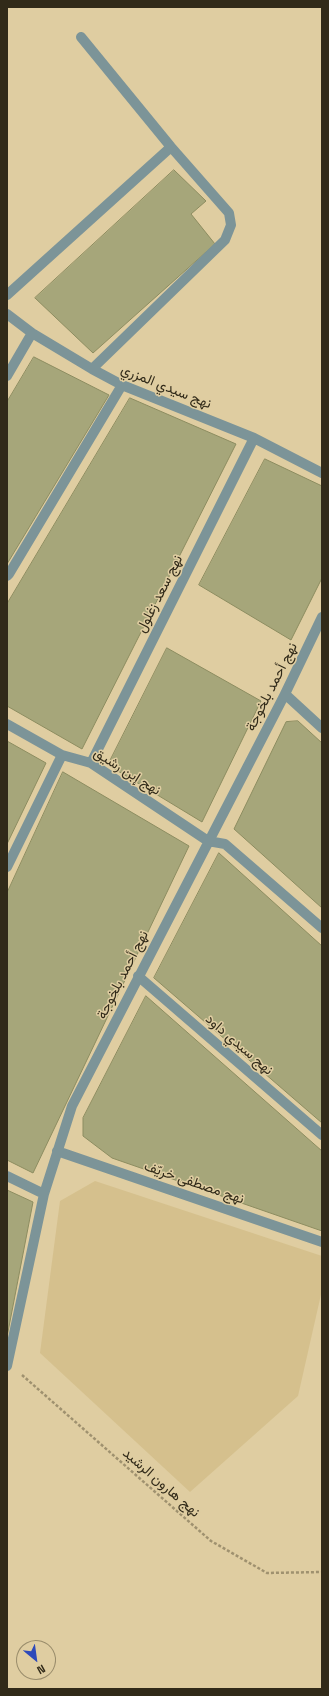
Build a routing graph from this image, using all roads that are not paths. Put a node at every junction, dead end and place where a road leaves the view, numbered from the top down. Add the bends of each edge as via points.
1 (81, 37) dead end
2 (171, 147) junction
3 (7, 295) edge
4 (7, 314) edge
5 (32, 334) junction
6 (92, 369) junction
7 (7, 376) edge
8 (122, 385) junction
9 (254, 438) junction
10 (322, 472) edge
11 (7, 576) edge
12 (322, 617) edge
13 (284, 694) junction
14 (7, 724) edge
15 (322, 728) edge
16 (62, 755) junction
17 (91, 763) junction
18 (208, 841) junction
19 (7, 867) edge
20 (322, 928) edge
21 (138, 976) junction
22 (322, 1135) edge
23 (57, 1151) junction
24 (7, 1176) edge
25 (44, 1194) junction
26 (322, 1242) edge
27 (7, 1364) edge

1 - 2 street
2 - 3 street
2 - 6 street via 229,213 231,225 225,240
4 - 5 street, نهج سيدي المزري
5 - 6 street, نهج سيدي المزري
5 - 7 street
6 - 8 street, نهج سيدي المزري
8 - 9 street, نهج سيدي المزري
8 - 11 street
9 - 10 street, نهج سيدي المزري
9 - 17 street, نهج سعد زغلول
12 - 13 street, نهج أحمد بلخوجة
13 - 15 street
13 - 18 street, نهج أحمد بلخوجة
14 - 16 street, نهج إبن رشيق
16 - 17 street, نهج إبن رشيق
16 - 19 street
17 - 18 street, نهج إبن رشيق
18 - 20 street, نهج إبن رشيق via 225,844
18 - 21 street, نهج أحمد بلخوجة
21 - 22 street, نهج سيدي داود
21 - 23 street, نهج أحمد بلخوجة via 72,1106
23 - 25 street, نهج أحمد بلخوجة
23 - 26 street, نهج مصطفى خريّف
24 - 25 street
25 - 27 street, نهج أحمد بلخوجة

